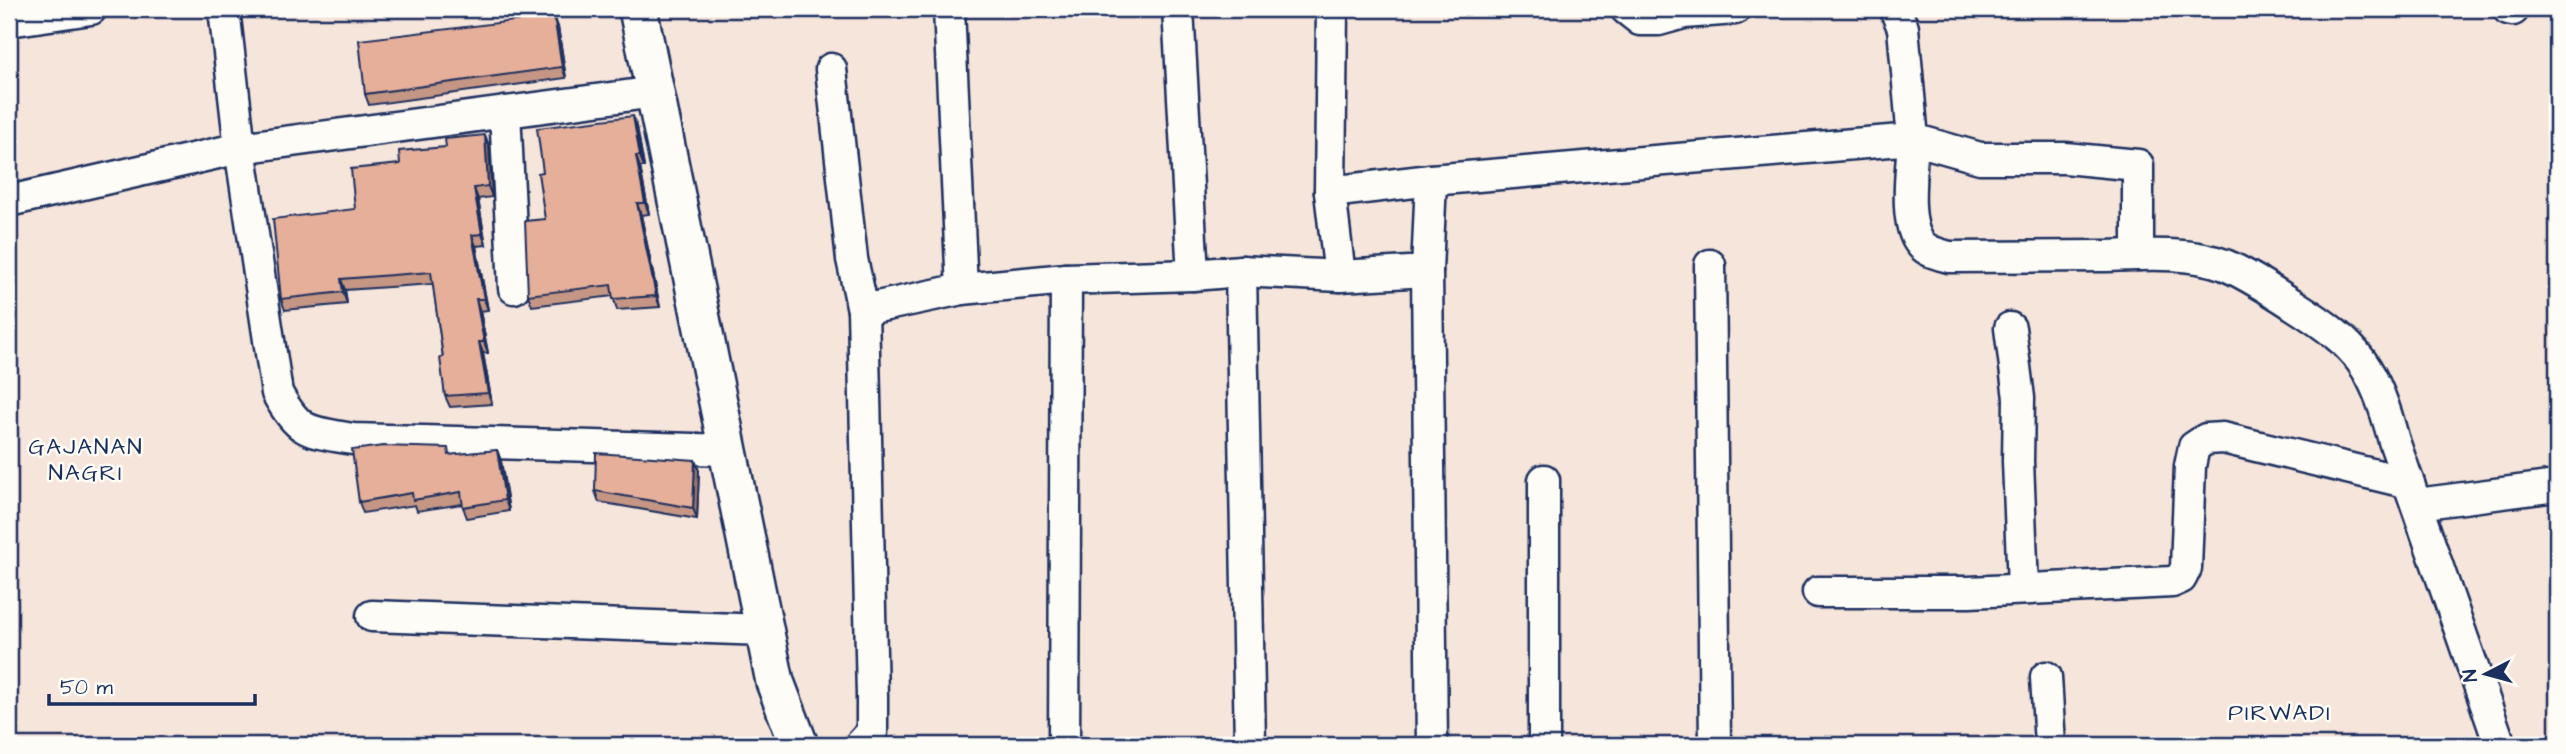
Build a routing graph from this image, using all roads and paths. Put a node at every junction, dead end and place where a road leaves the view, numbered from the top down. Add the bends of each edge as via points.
1 (91, 9) edge
2 (224, 9) edge
3 (638, 9) edge
4 (948, 9) edge
5 (1178, 9) edge
6 (1332, 9) edge
7 (1626, 9) edge
8 (1735, 9) edge
9 (1895, 9) edge
10 (9, 21) edge
11 (831, 69) dead end
12 (655, 92) junction
13 (505, 113) junction
14 (1913, 139) junction
15 (240, 148) junction
16 (1431, 180) junction
17 (1330, 192) junction
18 (9, 201) edge
19 (2138, 255) junction
20 (1710, 265) dead end
21 (1241, 271) junction
22 (1427, 271) junction
23 (1193, 275) junction
24 (1340, 276) junction
25 (1066, 279) junction
26 (514, 288) dead end
27 (962, 289) junction
28 (863, 310) junction
29 (2010, 328) dead end
30 (728, 450) junction
31 (1544, 480) dead end
32 (2557, 486) edge
33 (2413, 494) junction
34 (2023, 588) junction
35 (1818, 592) dead end
36 (372, 616) dead end
37 (765, 630) junction
38 (2046, 677) dead end
39 (799, 745) edge
40 (860, 745) edge
41 (1064, 745) edge
42 (1250, 745) edge
43 (1432, 745) edge
44 (1544, 745) edge
45 (1715, 745) edge
46 (2050, 745) edge
47 (2500, 745) edge

1 - 10 street
2 - 15 street
3 - 12 street
4 - 27 street
5 - 23 street
6 - 17 street
7 - 8 street via 1640,20
9 - 14 street via 1903,28
11 - 28 street via 852,259
12 - 13 street
12 - 30 street
13 - 15 street
13 - 26 street
14 - 16 street
14 - 19 street via 1980,158 2065,158 2138,165
14 - 19 street via 1910,220 1919,243 1931,252 1949,257
15 - 18 street
15 - 30 street via 276,393 289,416 308,431 353,439
16 - 17 street
16 - 22 street
17 - 24 street
19 - 33 street via 2224,265 2312,316 2351,347 2370,372 2384,404
20 - 45 street
21 - 23 street
21 - 24 street
21 - 42 street
22 - 24 street
22 - 43 street
23 - 25 street
25 - 27 street
25 - 41 street
27 - 28 street
28 - 40 street via 872,732
29 - 34 street via 2020,406
30 - 37 street
31 - 44 street
32 - 33 street
33 - 34 street via 2223,438 2206,439 2194,447 2192,457 2186,568 2181,578
33 - 47 street
34 - 35 street
36 - 37 street
37 - 39 street via 775,682
38 - 46 street

